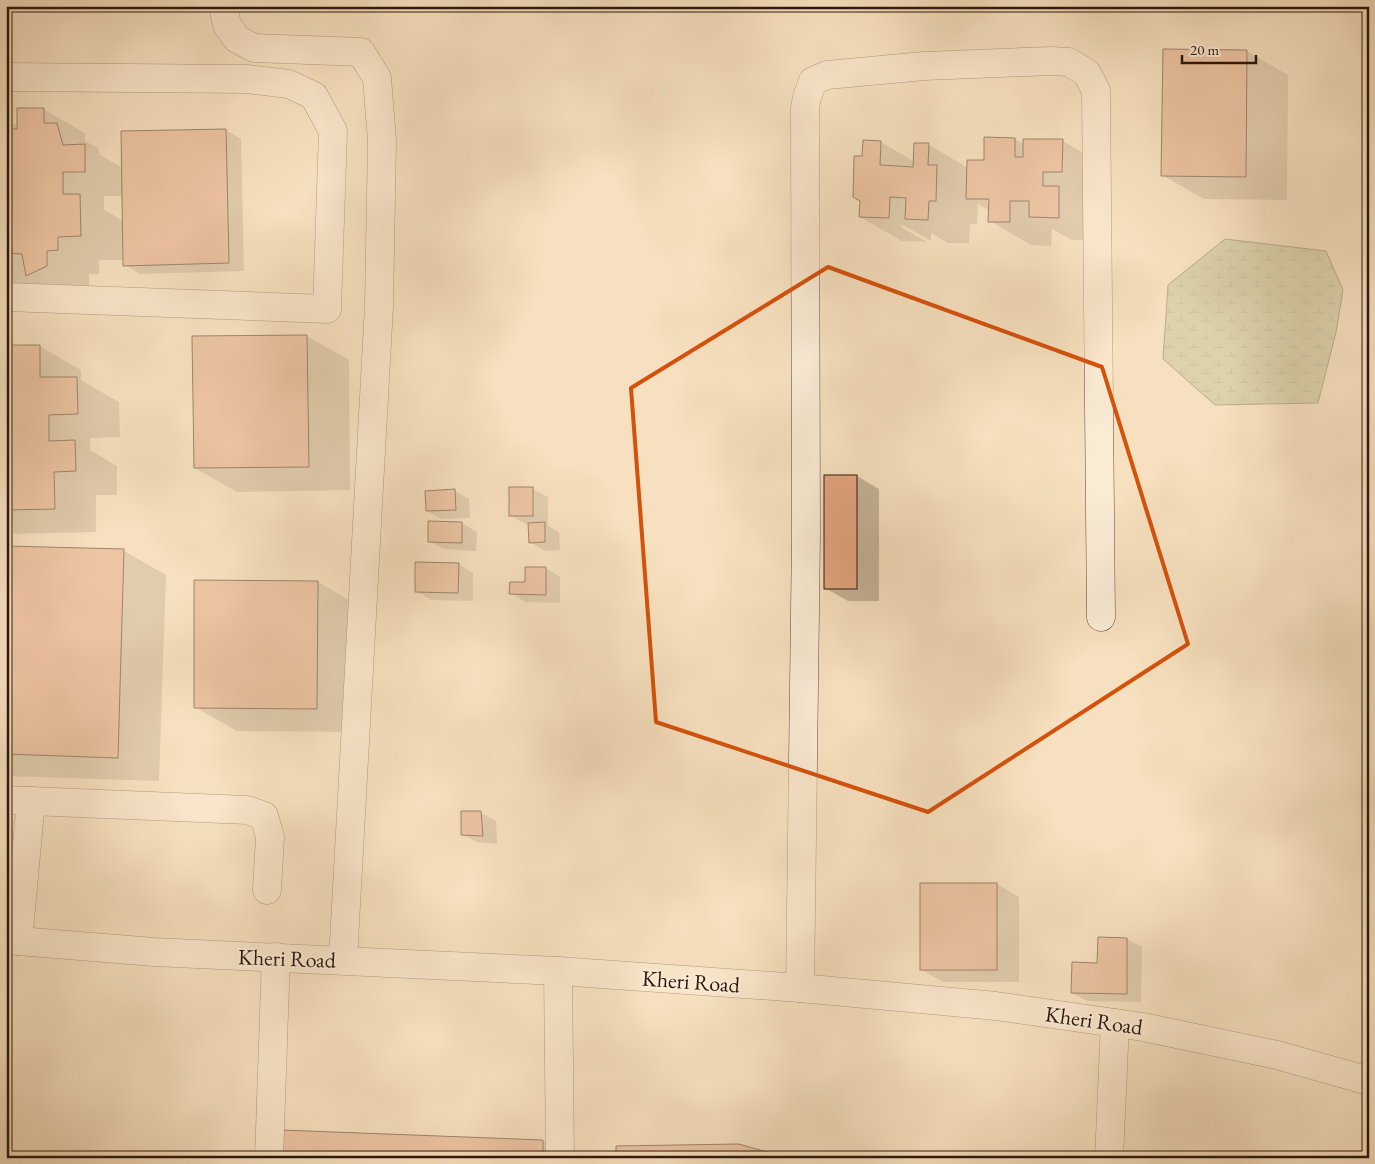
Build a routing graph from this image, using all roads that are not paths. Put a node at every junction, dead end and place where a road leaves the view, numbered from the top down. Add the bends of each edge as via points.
1 (223, 6) edge
2 (6, 77) edge
3 (6, 297) edge
4 (1101, 617) dead end
5 (19, 801) edge
6 (267, 890) dead end
7 (12, 941) edge
8 (276, 957) junction
9 (343, 960) junction
10 (558, 972) junction
11 (800, 988) junction
12 (1115, 1023) junction
13 (1369, 1081) edge
14 (269, 1158) edge
15 (560, 1158) edge
16 (1109, 1158) edge

1 - 9 street via 227,25 237,39 254,48 360,52 377,78 382,141 378,306
2 - 3 street via 247,79 289,84 314,96 333,131 327,308
4 - 11 street via 1096,91 1087,73 1069,62 1051,61 924,66 827,75 813,81 805,108 806,535
5 - 6 street via 247,810 264,816 270,837
5 - 7 street
7 - 8 street, Kheri Road
8 - 9 street, Kheri Road
8 - 14 street
9 - 10 street, Kheri Road
10 - 11 street, Kheri Road
10 - 15 street
11 - 12 street, Kheri Road via 996,1006
12 - 13 street, Kheri Road via 1276,1055
12 - 16 street

